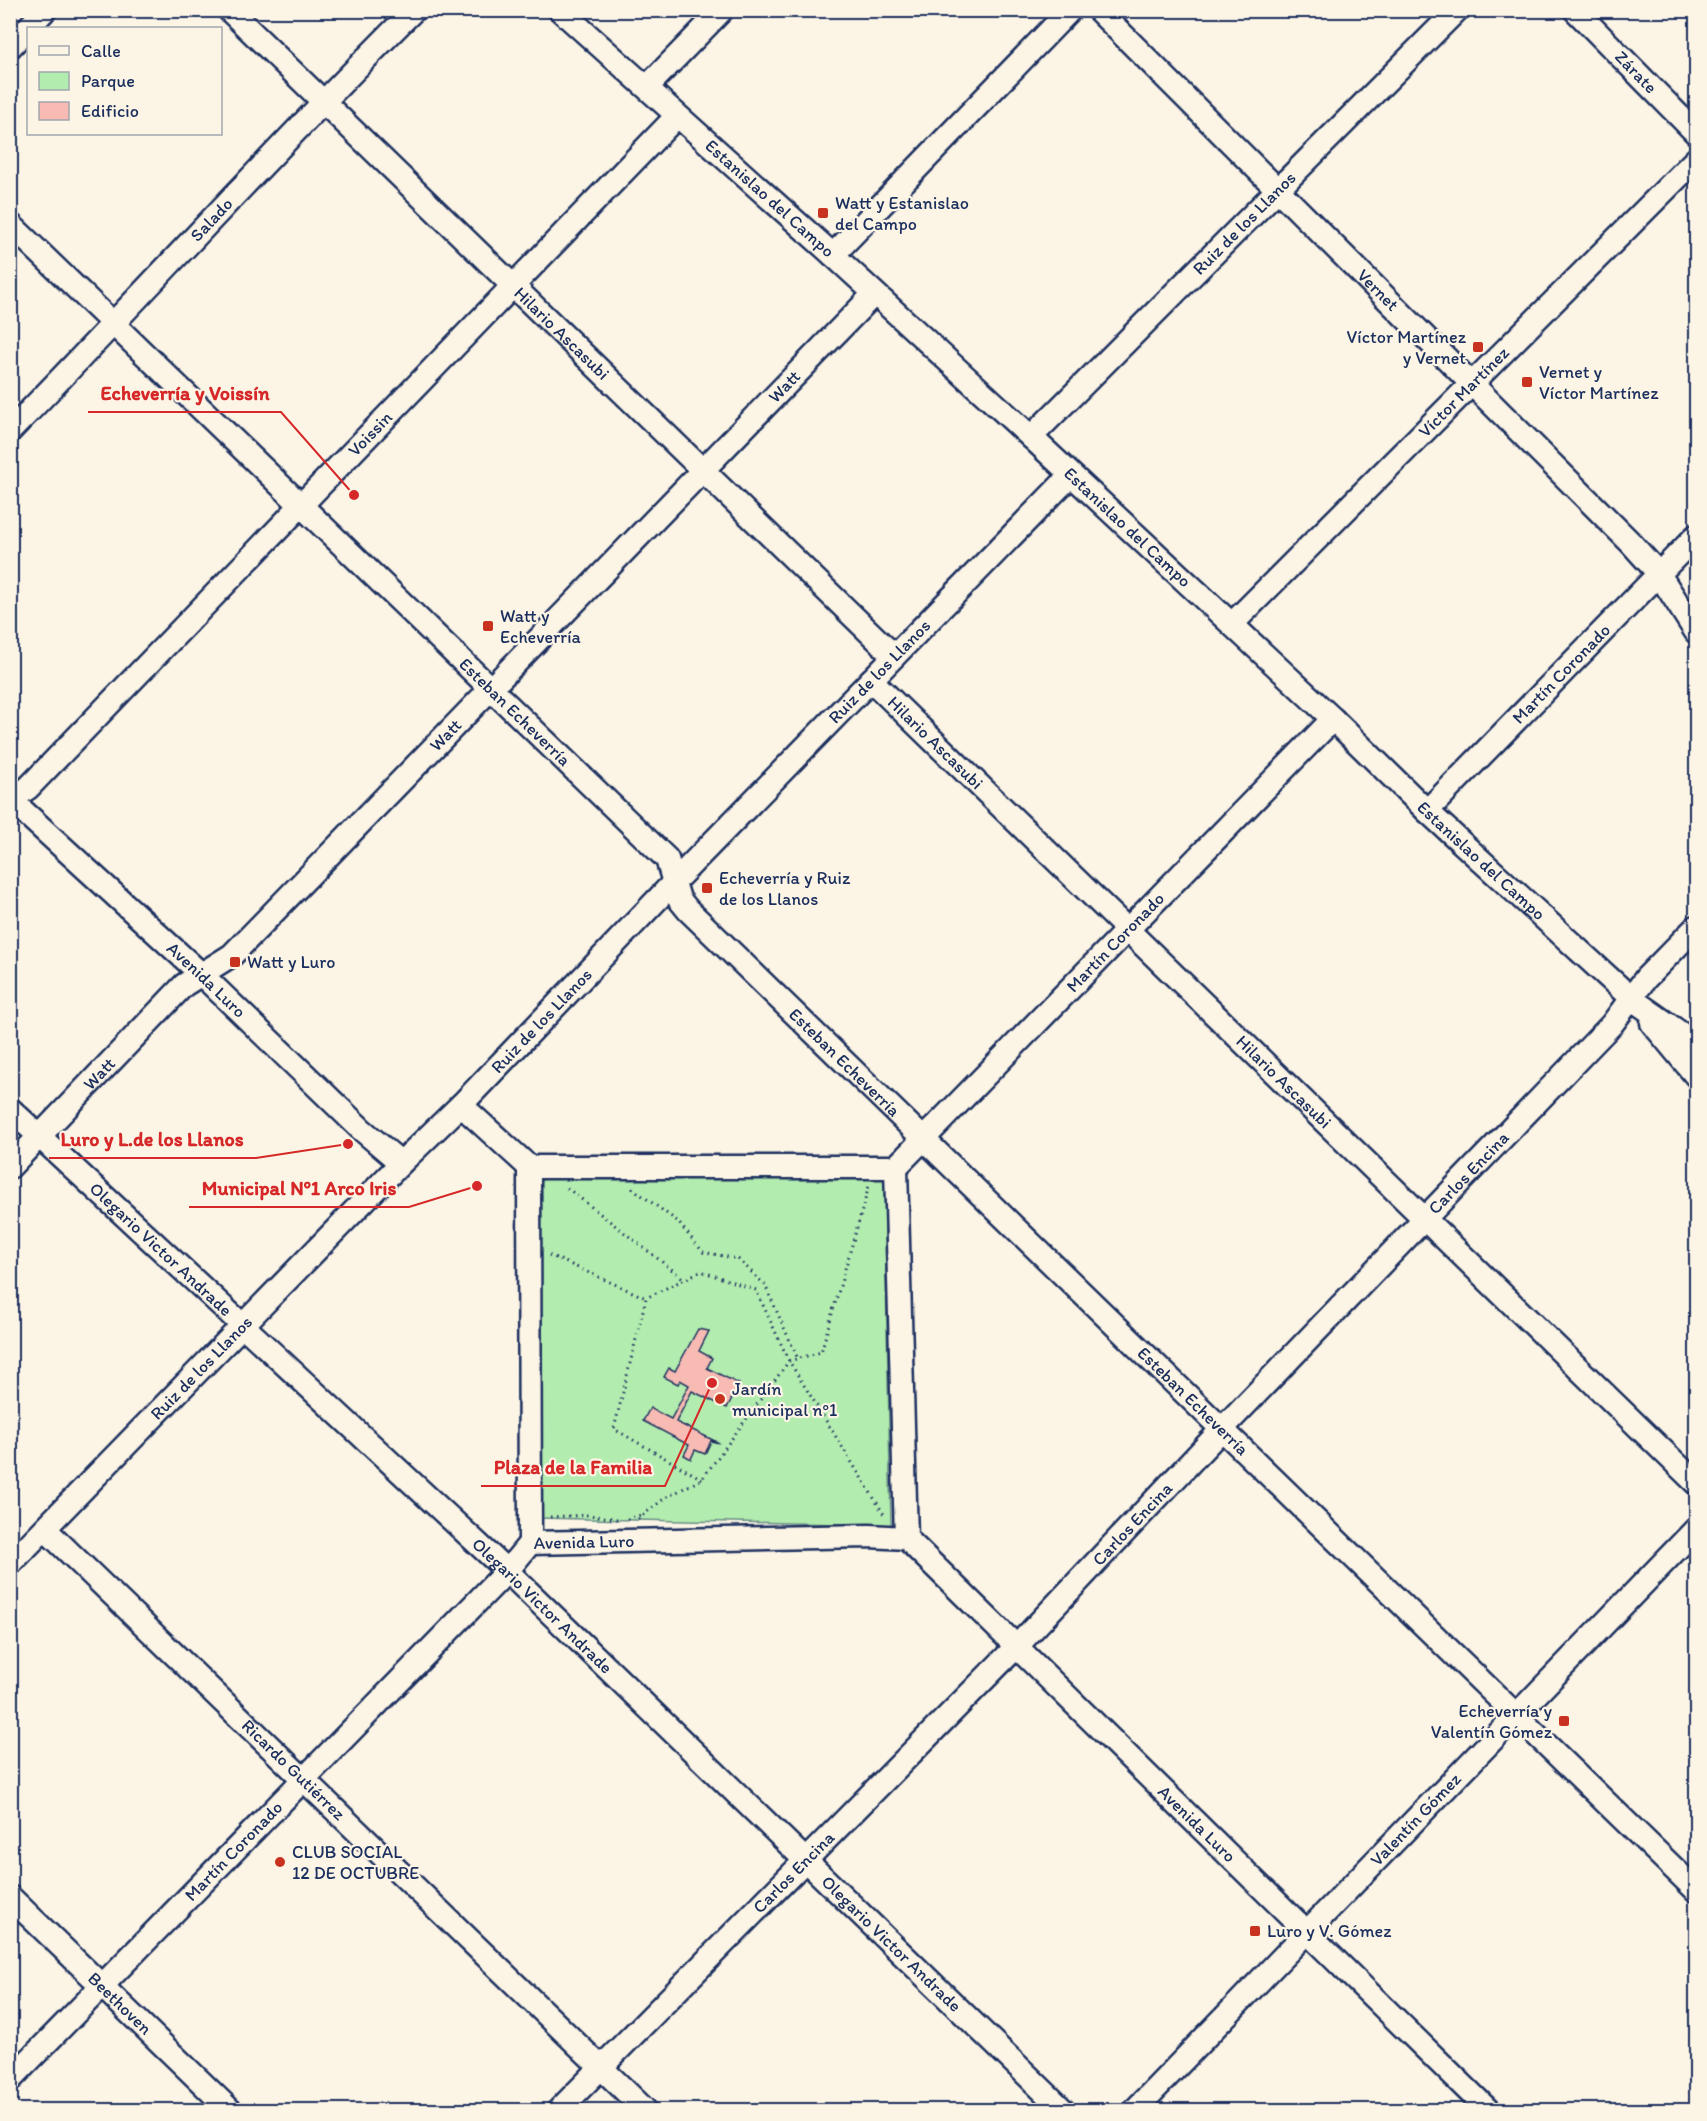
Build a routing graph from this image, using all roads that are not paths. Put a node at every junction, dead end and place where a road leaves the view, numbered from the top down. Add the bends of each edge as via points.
1 (45, 10) edge
2 (229, 10) edge
3 (414, 10) edge
4 (560, 10) edge
5 (722, 10) edge
6 (1098, 10) edge
7 (1457, 10) edge
8 (1575, 10) edge
9 (1063, 13) edge
10 (29, 27) edge
11 (27, 29) edge
12 (10, 47) edge
13 (647, 87) junction
14 (323, 101) junction
15 (677, 116) junction
16 (1696, 133) edge
17 (1696, 159) edge
18 (1280, 189) junction
19 (10, 224) edge
20 (833, 255) junction
21 (513, 288) junction
22 (874, 294) junction
23 (114, 325) junction
24 (1473, 383) junction
25 (10, 431) edge
26 (1031, 437) junction
27 (702, 471) junction
28 (1071, 475) junction
29 (301, 506) junction
30 (1696, 536) edge
31 (1659, 574) junction
32 (1232, 624) junction
33 (1696, 632) edge
34 (894, 656) junction
35 (871, 680) junction
36 (491, 687) junction
37 (1333, 719) junction
38 (11, 800) edge
39 (1427, 811) junction
40 (674, 882) junction
41 (1696, 927) edge
42 (1126, 931) junction
43 (201, 974) junction
44 (1632, 999) junction
45 (1696, 1044) edge
46 (1696, 1076) edge
47 (461, 1106) junction
48 (10, 1109) edge
49 (39, 1138) junction
50 (925, 1138) junction
51 (400, 1163) junction
52 (10, 1167) edge
53 (529, 1167) junction
54 (896, 1167) junction
55 (1425, 1219) junction
56 (244, 1326) junction
57 (1222, 1428) junction
58 (1696, 1483) edge
59 (45, 1529) junction
60 (1696, 1529) edge
61 (898, 1532) junction
62 (530, 1543) junction
63 (13, 1558) edge
64 (507, 1571) junction
65 (1018, 1645) junction
66 (1518, 1714) junction
67 (304, 1779) junction
68 (805, 1858) junction
69 (1696, 1890) edge
70 (10, 1897) edge
71 (1306, 1934) junction
72 (101, 1985) junction
73 (601, 2068) junction
74 (10, 2080) edge
75 (230, 2110) edge
76 (559, 2110) edge
77 (645, 2110) edge
78 (1063, 2110) edge
79 (1135, 2110) edge
80 (1488, 2110) edge

1 - 10 street
2 - 14 street, Hilario Ascasubi
3 - 14 street, Salado
4 - 13 street, Estanislao del Campo
5 - 13 street
6 - 18 street, Vernet
7 - 18 street, Ruiz de los Llanos
8 - 16 street, Zárate
9 - 20 street
11 - 12 street
13 - 15 street, Estanislao del Campo
14 - 21 street, Hilario Ascasubi
14 - 23 street, Salado
15 - 20 street, Estanislao del Campo
15 - 21 street, Voissin
17 - 24 street, Víctor Martínez
18 - 24 street, Vernet
18 - 26 street, Ruiz de los Llanos
19 - 23 street, Esteban Echeverría
20 - 22 street, Estanislao del Campo
21 - 27 street, Hilario Ascasubi
21 - 29 street, Voissin
22 - 26 street, Estanislao del Campo
22 - 27 street, Watt
23 - 25 street, Salado
23 - 29 street, Esteban Echeverría
24 - 31 street, Vernet
24 - 32 street, Víctor Martínez
26 - 28 street, Estanislao del Campo
27 - 34 street, Hilario Ascasubi
27 - 36 street, Watt
28 - 32 street, Estanislao del Campo
28 - 34 street, Ruiz de los Llanos
29 - 36 street, Esteban Echeverría
29 - 38 street, Voissin via 28,788
30 - 31 street, Martín Coronado
31 - 33 street, Vernet
31 - 39 street, Martín Coronado
32 - 37 street, Estanislao del Campo
34 - 35 street, Ruiz de los Llanos
35 - 40 street, Ruiz de los Llanos
35 - 42 street, Hilario Ascasubi
36 - 40 street, Esteban Echeverría via 667,859
36 - 43 street, Watt via 232,955
37 - 39 street, Estanislao del Campo
37 - 42 street, Martín Coronado
38 - 43 street, Avenida Luro
39 - 44 street, Estanislao del Campo
40 - 47 street, Ruiz de los Llanos
40 - 50 street, Esteban Echeverría via 688,910
41 - 44 street, Carlos Encina via 1646,978
42 - 50 street, Martín Coronado
42 - 55 street, Hilario Ascasubi
43 - 49 street, Watt via 184,985
43 - 51 street, Avenida Luro
44 - 45 street, Estanislao del Campo
44 - 46 street
44 - 55 street, Carlos Encina
47 - 51 street, Ruiz de los Llanos
47 - 53 street
48 - 49 street, Olegario Victor Andrade
49 - 52 street, Watt
49 - 56 street, Olegario Victor Andrade
50 - 54 street, Martín Coronado
50 - 57 street, Esteban Echeverría
51 - 56 street, Ruiz de los Llanos
53 - 54 street
53 - 62 street, Avenida Luro
54 - 61 street
55 - 57 street, Carlos Encina
55 - 58 street, Hilario Ascasubi
56 - 59 street, Ruiz de los Llanos
56 - 64 street, Olegario Victor Andrade
57 - 65 street, Carlos Encina
57 - 66 street, Esteban Echeverría
59 - 63 street, Ruiz de los Llanos
59 - 67 street, Ricardo Gutiérrez
60 - 66 street, Valentín Gómez
61 - 62 street, Avenida Luro via 869,1536
61 - 65 street, Avenida Luro
62 - 64 street, Martín Coronado
64 - 67 street, Martín Coronado
64 - 68 street, Olegario Victor Andrade
65 - 68 street, Carlos Encina
65 - 71 street, Avenida Luro
66 - 69 street, Esteban Echeverría
66 - 71 street, Valentín Gómez
67 - 72 street, Martín Coronado
67 - 73 street, Ricardo Gutiérrez
68 - 73 street, Carlos Encina
68 - 78 street, Olegario Victor Andrade
70 - 72 street, Beethoven
71 - 79 street, Valentín Gómez
71 - 80 street, Avenida Luro
72 - 74 street, Martín Coronado
72 - 75 street, Beethoven
73 - 76 street, Carlos Encina
73 - 77 street, Ricardo Gutiérrez

